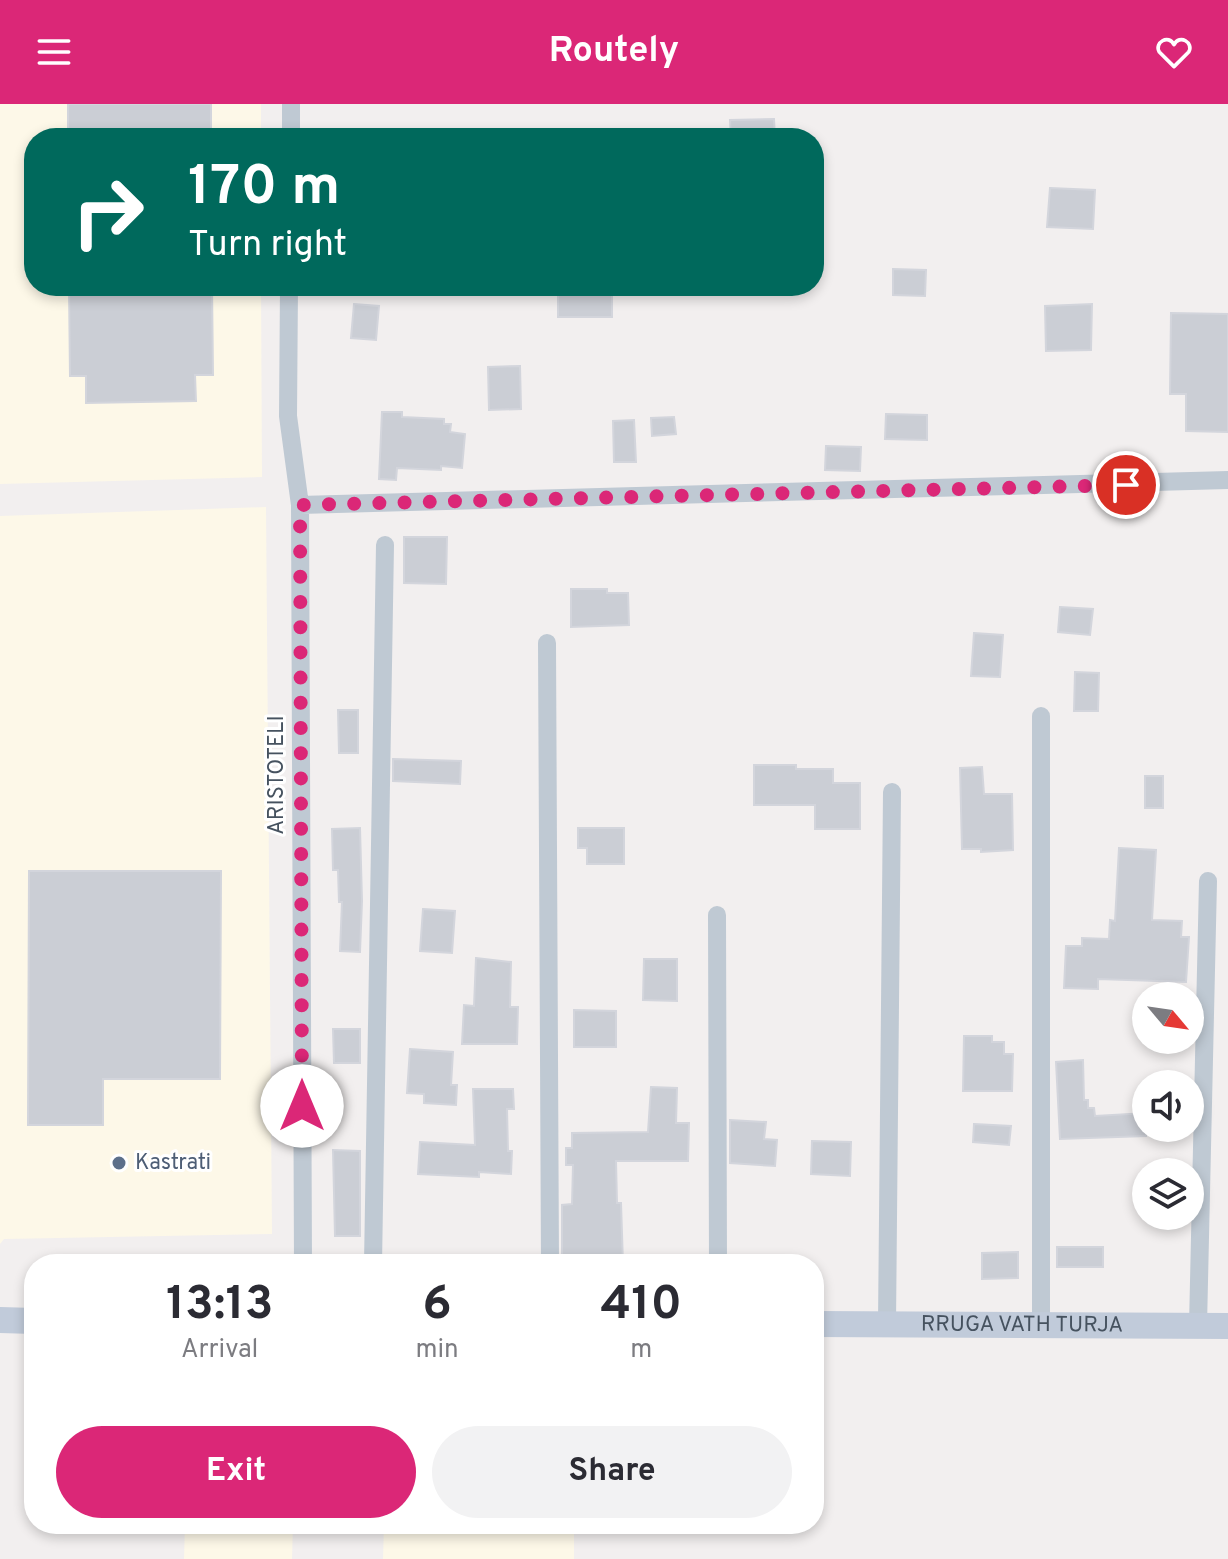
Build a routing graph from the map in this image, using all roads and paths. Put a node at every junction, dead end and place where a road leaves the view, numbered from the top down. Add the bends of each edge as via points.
1 (291, 104) edge
2 (291, 128) edge
3 (289, 296) edge
4 (1228, 480) edge
5 (300, 505) junction
6 (385, 545) dead end
7 (547, 643) dead end
8 (1041, 716) dead end
9 (892, 792) dead end
10 (1208, 881) dead end
11 (717, 915) dead end
12 (303, 1254) edge
13 (373, 1254) edge
14 (550, 1254) edge
15 (718, 1254) edge
16 (0, 1320) edge
17 (24, 1321) edge
18 (824, 1324) edge
19 (887, 1324) junction
20 (1041, 1325) junction
21 (1198, 1326) junction
22 (1228, 1326) edge

1 - 2 street
3 - 5 street, ARISTOTELI via 288,416
4 - 5 street
5 - 12 street, ARISTOTELI
6 - 13 street
7 - 14 street
8 - 20 street
9 - 19 street
10 - 21 street
11 - 15 street
16 - 17 street
18 - 19 street, RRUGA VATH TURJA
19 - 20 street, RRUGA VATH TURJA
20 - 21 street, RRUGA VATH TURJA
21 - 22 street, RRUGA VATH TURJA

